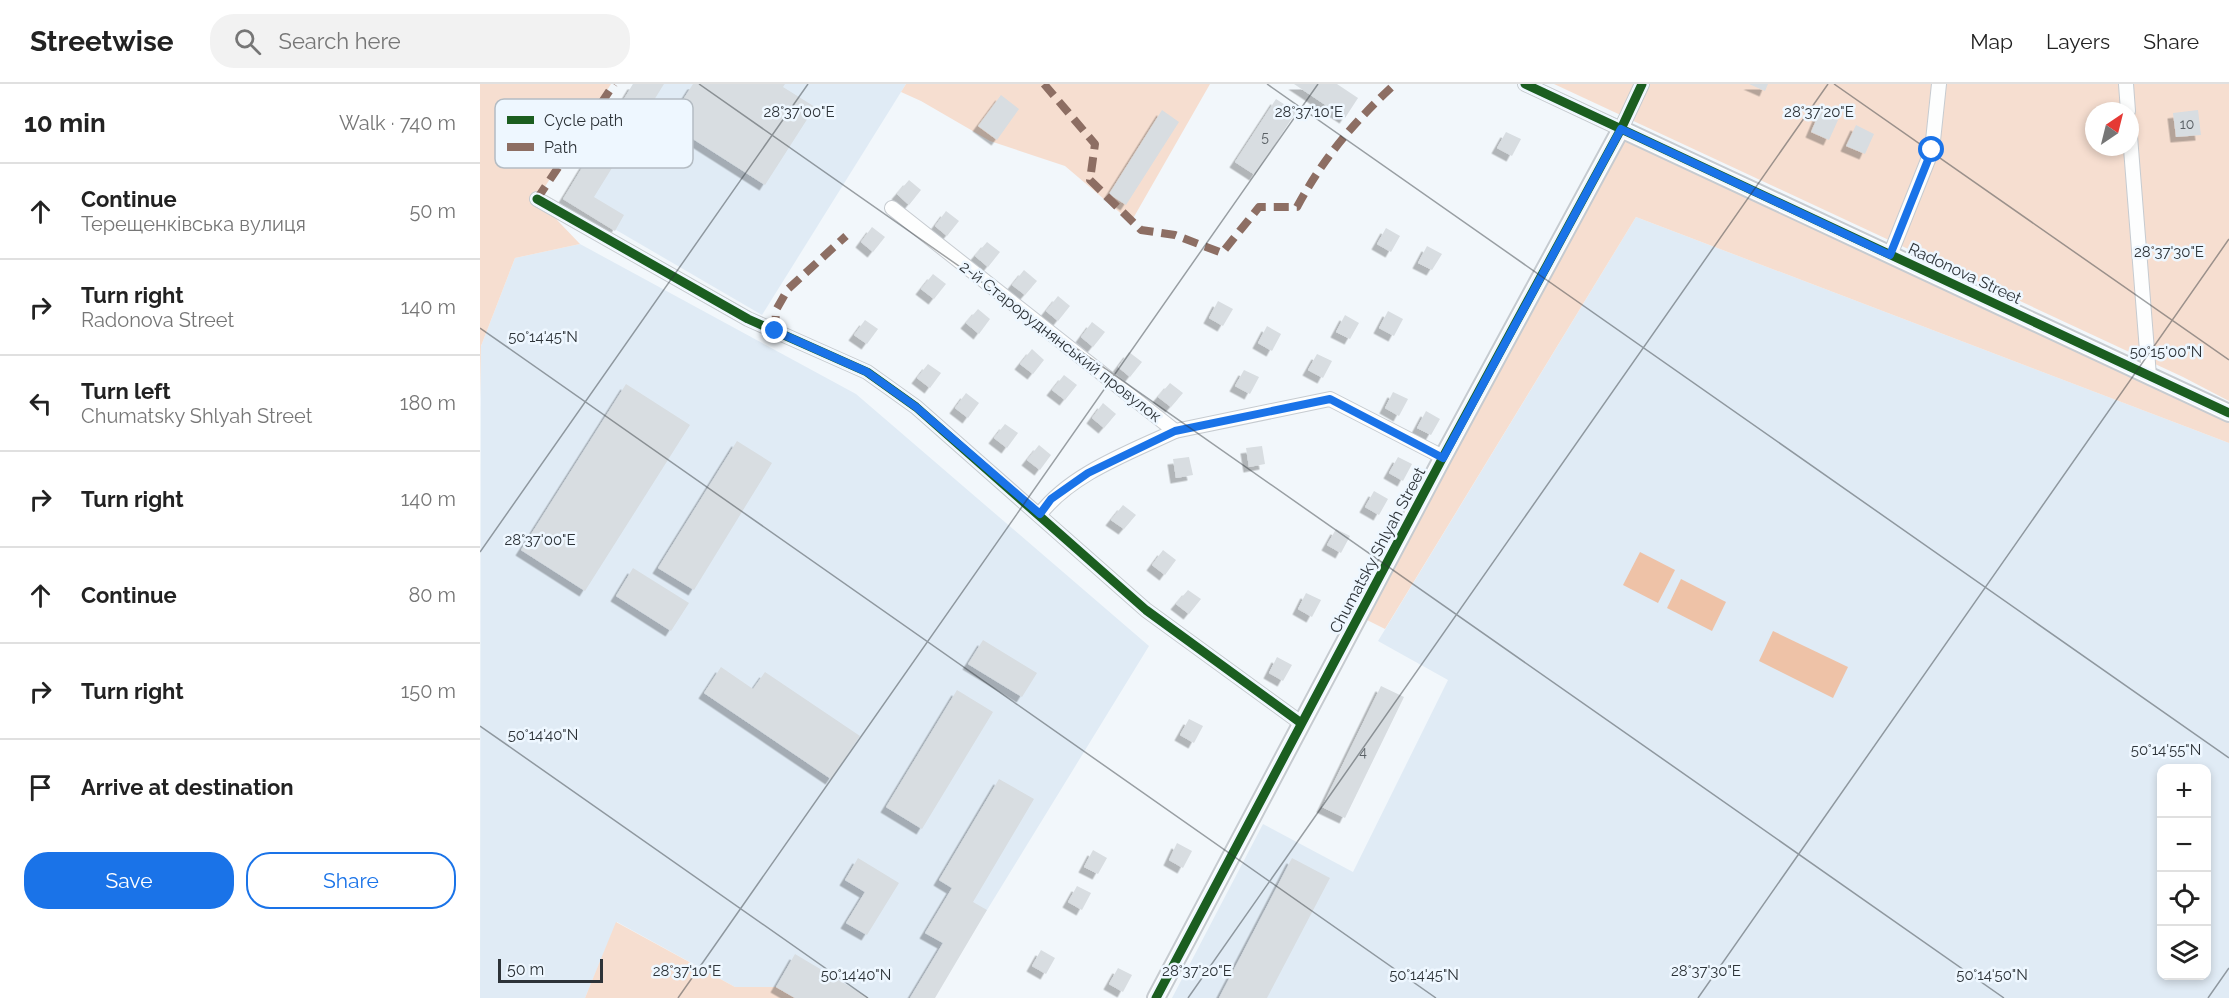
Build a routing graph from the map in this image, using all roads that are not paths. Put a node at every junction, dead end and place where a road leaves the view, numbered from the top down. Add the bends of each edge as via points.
1 (1525, 84) edge
2 (1642, 84) edge
3 (1939, 84) edge
4 (2126, 84) edge
5 (2127, 102) edge
6 (1621, 129) junction
7 (2132, 156) edge
8 (537, 199) dead end
9 (892, 208) dead end
10 (1890, 255) junction
11 (2149, 376) junction
12 (2229, 413) edge
13 (1175, 431) junction
14 (1443, 458) junction
15 (1040, 514) junction
16 (1301, 723) junction
17 (1156, 998) edge

1 - 6 street, Radonova Street
2 - 6 street, Chumatsky Shlyah Street
3 - 10 street via 1932,150
4 - 5 street
6 - 10 street, Radonova Street
6 - 14 street, Chumatsky Shlyah Street
7 - 11 street
8 - 15 street via 748,319 867,372 916,407
9 - 13 street, 2-й Староруднянський провулок
10 - 11 street, Radonova Street
11 - 12 street, Radonova Street
13 - 14 street, 2-й Староруднянський провулок via 1330,399
13 - 15 street via 1088,473 1051,499
14 - 16 street, Chumatsky Shlyah Street
15 - 16 street via 1146,610
16 - 17 street, Chumatsky Shlyah Street

